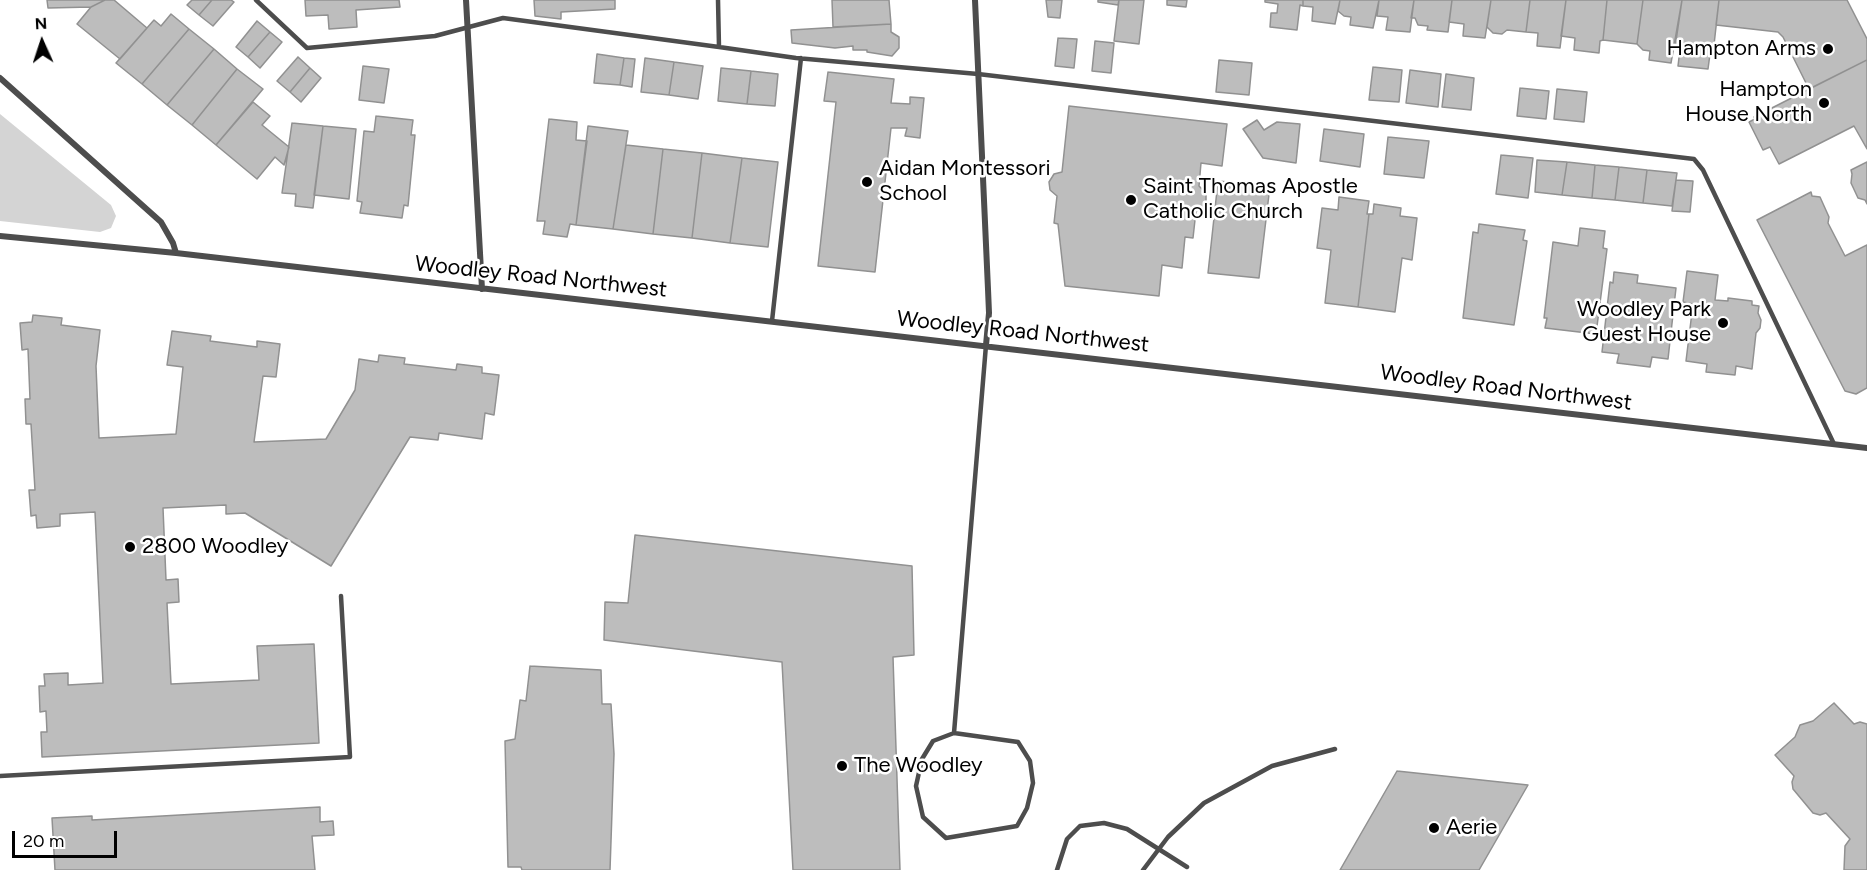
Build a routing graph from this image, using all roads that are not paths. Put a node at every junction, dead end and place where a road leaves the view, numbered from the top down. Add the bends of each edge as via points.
1 (256, 0) edge
2 (466, 0) edge
3 (718, 0) edge
4 (975, 0) edge
5 (468, 28) junction
6 (719, 47) junction
7 (801, 58) junction
8 (978, 74) junction
9 (0, 78) edge
10 (0, 236) edge
11 (176, 253) junction
12 (482, 289) junction
13 (772, 321) junction
14 (986, 345) junction
15 (1834, 444) junction
16 (1867, 448) edge
17 (341, 596) dead end
18 (954, 733) junction
19 (1335, 749) dead end
20 (0, 776) edge
21 (1158, 850) junction
22 (1188, 867) dead end
23 (1057, 870) edge
24 (1143, 870) edge

1 - 5 lane via 307,48 435,36
2 - 5 street
3 - 6 lane
4 - 8 street
5 - 6 lane via 503,18
5 - 12 street
6 - 7 lane
7 - 8 lane
7 - 13 lane
8 - 14 street via 989,305
8 - 15 lane via 1694,159 1703,170
9 - 11 street via 161,222
10 - 11 street, Woodley Road Northwest
11 - 12 street, Woodley Road Northwest
12 - 13 street, Woodley Road Northwest
13 - 14 street, Woodley Road Northwest
14 - 15 street, Woodley Road Northwest
14 - 18 lane
15 - 16 street, Woodley Road Northwest
17 - 20 lane via 350,758
18 - 18 lane via 933,741 922,759 916,786 923,817 946,838 1017,826 1027,808 1033,783 1030,760 1018,742
19 - 21 lane via 1272,766 1204,803
21 - 22 lane
21 - 23 lane via 1127,829 1104,823 1080,826 1066,840
21 - 24 lane

